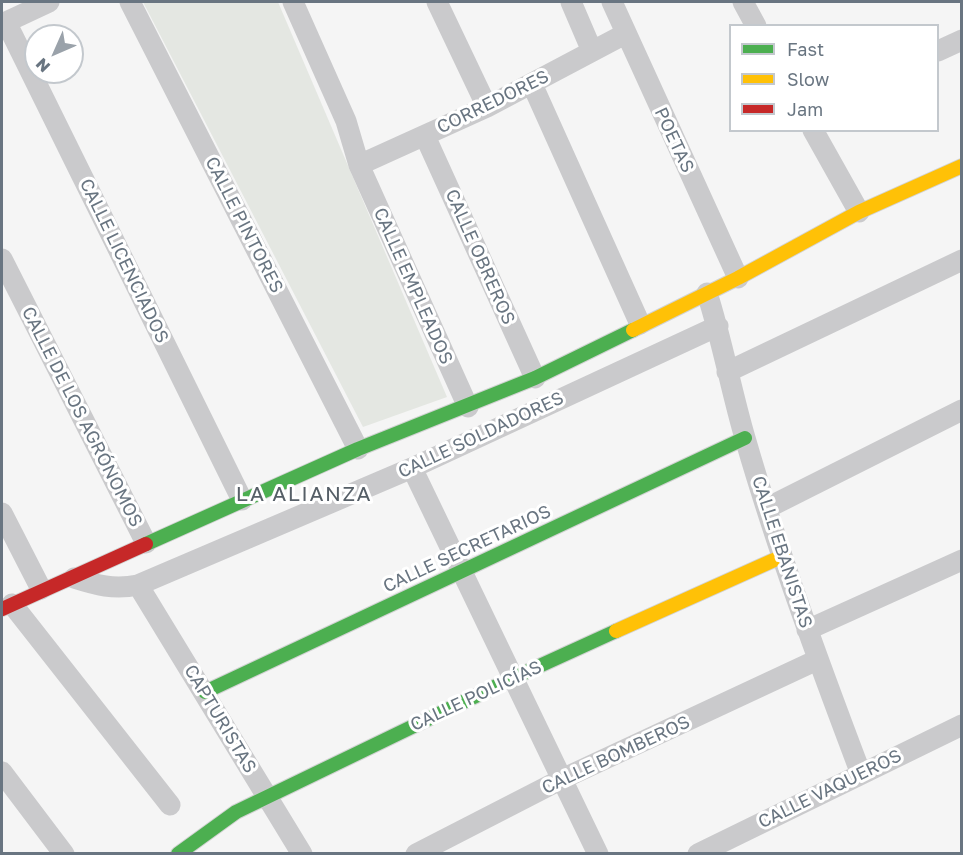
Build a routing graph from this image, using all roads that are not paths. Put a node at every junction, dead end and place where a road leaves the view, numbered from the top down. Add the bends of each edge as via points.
1 (49, 2) edge
2 (129, 2) edge
3 (294, 2) edge
4 (438, 2) edge
5 (571, 2) edge
6 (612, 2) edge
7 (4, 23) edge
8 (625, 34) junction
9 (962, 40) edge
10 (592, 51) junction
11 (939, 51) edge
12 (532, 84) junction
13 (488, 107) junction
14 (814, 132) edge
15 (425, 136) junction
16 (359, 165) junction
17 (962, 166) edge
18 (859, 212) junction
19 (2, 260) edge
20 (962, 260) edge
21 (738, 278) junction
22 (707, 293) junction
23 (640, 324) junction
24 (718, 326) junction
25 (727, 372) junction
26 (535, 378) junction
27 (468, 407) junction
28 (962, 410) edge
29 (745, 438) junction
30 (358, 449) junction
31 (412, 468) junction
32 (242, 500) junction
33 (767, 508) junction
34 (2, 513) edge
35 (146, 543) junction
36 (783, 556) junction
37 (962, 560) edge
38 (462, 571) junction
39 (74, 578) junction
40 (138, 585) junction
41 (41, 589) junction
42 (7, 607) edge
43 (807, 630) junction
44 (817, 660) junction
45 (513, 678) junction
46 (205, 692) junction
47 (962, 724) edge
48 (2, 772) edge
49 (861, 774) junction
50 (562, 779) junction
51 (266, 797) junction
52 (170, 805) dead end
53 (192, 849) edge
54 (64, 854) edge
55 (302, 854) edge
56 (416, 854) edge
57 (598, 854) edge
58 (698, 854) edge

1 - 7 street
2 - 30 street, CALLE PINTORES
3 - 16 street, CALLE EMPLEADOS via 346,121
4 - 13 street
5 - 10 street
6 - 8 street, POETAS
7 - 32 street, CALLE LICENCIADOS
8 - 10 street, CORREDORES
8 - 21 street, POETAS
9 - 11 street
10 - 12 street, CORREDORES
12 - 13 street, CORREDORES
12 - 23 street
13 - 15 street, CORREDORES
14 - 18 street
15 - 16 street, CORREDORES
15 - 26 street, CALLE OBREROS
16 - 27 street, CALLE EMPLEADOS
17 - 18 street, CALLE SOLDADORES
18 - 21 street, CALLE SOLDADORES
19 - 35 street, CALLE DE LOS AGRÓNOMOS
20 - 25 street
21 - 22 street, CALLE SOLDADORES
22 - 23 street, CALLE SOLDADORES
22 - 24 street
23 - 26 street, CALLE SOLDADORES
24 - 25 street, CALLE EBANISTAS
24 - 31 street, CALLE SOLDADORES
25 - 29 street, CALLE EBANISTAS
26 - 27 street, CALLE SOLDADORES
27 - 30 street, CALLE SOLDADORES
28 - 33 street
29 - 33 street, CALLE EBANISTAS
29 - 38 street, CALLE SECRETARIOS
30 - 32 street, CALLE SOLDADORES
31 - 38 street
31 - 40 street, CALLE SOLDADORES
32 - 35 street, CALLE SOLDADORES
33 - 36 street, CALLE EBANISTAS
34 - 41 street
35 - 39 street, CALLE SOLDADORES
36 - 43 street, CALLE EBANISTAS
36 - 45 street, CALLE POLICÍAS
37 - 43 street
38 - 45 street
38 - 46 street, CALLE SECRETARIOS
39 - 40 street, CALLE SOLDADORES via 98,586
39 - 41 street, CALLE SOLDADORES
40 - 46 street, CAPTURISTAS
41 - 42 street, CALLE SOLDADORES
42 - 52 street
43 - 44 street, CALLE EBANISTAS
44 - 49 street, CALLE EBANISTAS
44 - 50 street, CALLE BOMBEROS
45 - 50 street
45 - 51 street, CALLE POLICÍAS
46 - 51 street, CAPTURISTAS
47 - 49 street, CALLE VAQUEROS
48 - 54 street
49 - 58 street, CALLE VAQUEROS
50 - 56 street, CALLE BOMBEROS
50 - 57 street
51 - 53 street, CALLE POLICÍAS via 236,812
51 - 55 street, CAPTURISTAS

